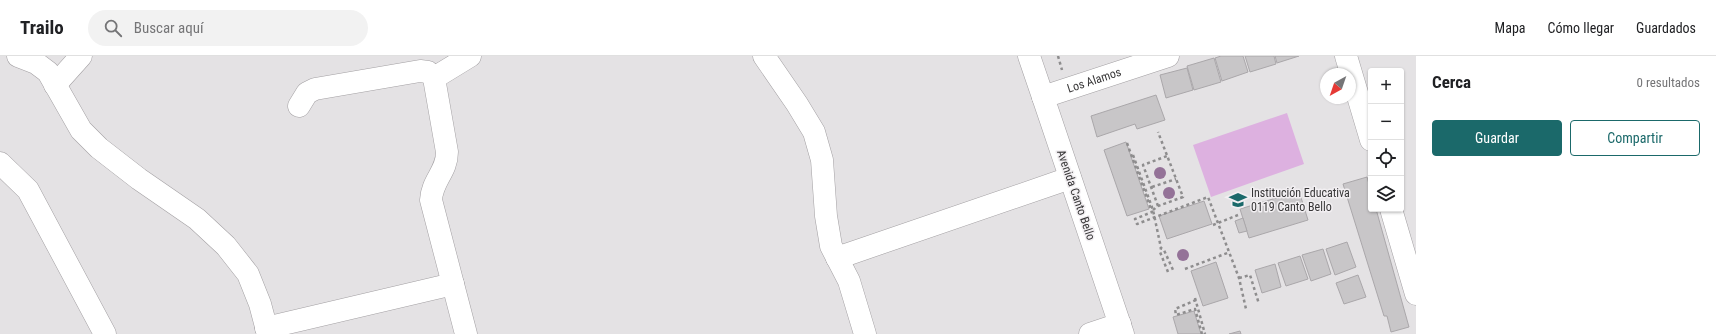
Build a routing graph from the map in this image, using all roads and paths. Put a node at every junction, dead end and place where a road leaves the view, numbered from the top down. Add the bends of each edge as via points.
1 (18, 56) edge
2 (62, 56) edge
3 (81, 56) edge
4 (470, 56) edge
5 (764, 56) edge
6 (1029, 56) edge
7 (1168, 56) edge
8 (1346, 56) edge
9 (52, 78) junction
10 (434, 78) junction
11 (1043, 97) junction
12 (299, 106) dead end
13 (1368, 130) edge
14 (1158, 132) dead end
15 (1127, 143) dead end
16 (1131, 148) dead end
17 (1167, 156) junction
18 (0, 163) edge
19 (1070, 178) junction
20 (1176, 179) junction
21 (1152, 187) junction
22 (1158, 206) junction
23 (1153, 210) junction
24 (1392, 212) edge
25 (1238, 215) dead end
26 (1154, 216) junction
27 (1218, 223) junction
28 (1213, 225) dead end
29 (1161, 248) junction
30 (1230, 252) junction
31 (837, 258) junction
32 (1185, 269) dead end
33 (1173, 270) dead end
34 (1168, 272) dead end
35 (1239, 278) junction
36 (453, 284) junction
37 (1416, 294) edge
38 (1259, 304) dead end
39 (1246, 309) dead end
40 (1121, 329) edge
41 (267, 331) edge
42 (105, 334) edge
43 (466, 334) edge
44 (865, 334) edge
45 (1090, 334) edge
46 (1204, 334) edge

1 - 9 street via 36,63
2 - 9 street
3 - 9 street
4 - 10 street
5 - 31 street via 814,132 822,160 828,232
6 - 11 street, Avenida Canto Bello
7 - 11 street, Los Alamos
8 - 13 street
9 - 41 street via 81,130 99,148 197,219 226,246 248,274
10 - 12 street via 428,72 420,71 315,89 307,93
10 - 36 street via 447,161 434,184 432,200
11 - 19 street, Avenida Canto Bello
14 - 17 path
15 - 26 path via 1152,212 1135,219 1137,224
16 - 23 path
17 - 20 path
17 - 21 path via 1143,165
18 - 42 street via 28,190
19 - 31 street
19 - 40 street, Avenida Canto Bello
20 - 21 path
20 - 22 path via 1183,197
21 - 22 path
22 - 23 path
23 - 26 path
24 - 37 street
25 - 27 path
26 - 27 path via 1208,197
26 - 29 path
27 - 28 path
27 - 30 path
29 - 33 path
29 - 34 path via 1160,252
30 - 32 path
30 - 35 path
31 - 44 street via 849,281
35 - 38 path via 1250,275
35 - 39 path
36 - 41 street
36 - 43 street
40 - 45 street
46 - 46 path via 1195,309 1176,315 1174,309 1196,299

